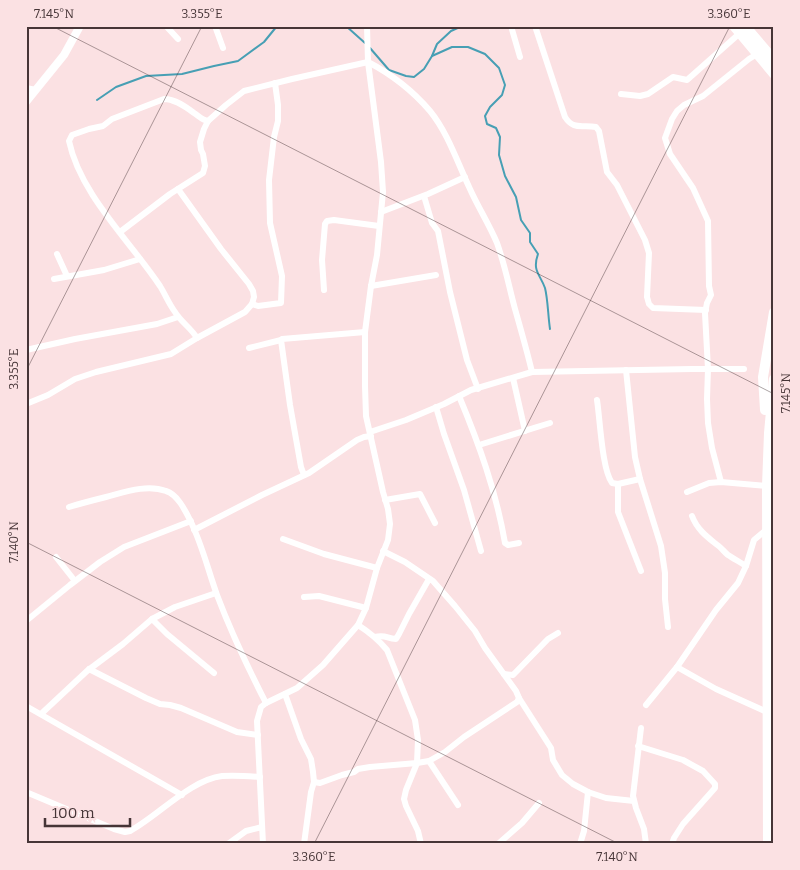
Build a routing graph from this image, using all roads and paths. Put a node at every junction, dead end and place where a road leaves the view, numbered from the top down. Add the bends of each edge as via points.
1 (80, 26) edge
2 (166, 26) edge
3 (215, 26) edge
4 (367, 26) edge
5 (511, 26) edge
6 (535, 26) edge
7 (740, 29) edge
8 (178, 39) dead end
9 (223, 48) dead end
10 (757, 54) junction
11 (520, 57) dead end
12 (774, 60) edge
13 (368, 62) junction
14 (774, 74) edge
15 (275, 83) junction
16 (26, 88) edge
17 (36, 90) junction
18 (621, 94) dead end
19 (26, 102) edge
20 (208, 121) junction
21 (465, 178) junction
22 (178, 189) junction
23 (424, 196) junction
24 (381, 212) junction
25 (379, 226) junction
26 (120, 232) junction
27 (57, 254) dead end
28 (140, 259) junction
29 (436, 275) dead end
30 (67, 276) junction
31 (54, 279) dead end
32 (371, 286) junction
33 (324, 290) dead end
34 (255, 302) junction
35 (706, 310) junction
36 (774, 312) edge
37 (178, 317) junction
38 (365, 332) junction
39 (197, 338) junction
40 (281, 340) junction
41 (249, 348) dead end
42 (26, 350) edge
43 (708, 369) junction
44 (744, 369) dead end
45 (626, 370) junction
46 (532, 372) junction
47 (512, 378) junction
48 (774, 379) edge
49 (478, 389) junction
50 (460, 396) junction
51 (597, 400) dead end
52 (26, 404) edge
53 (436, 407) junction
54 (550, 423) dead end
55 (525, 430) junction
56 (370, 434) junction
57 (479, 446) junction
58 (768, 451) junction
59 (304, 475) junction
60 (640, 479) junction
61 (721, 482) junction
62 (618, 484) junction
63 (767, 486) junction
64 (686, 492) dead end
65 (385, 500) junction
66 (69, 506) dead end
67 (692, 516) dead end
68 (190, 521) junction
69 (435, 523) dead end
70 (194, 530) junction
71 (766, 530) junction
72 (283, 539) dead end
73 (519, 543) dead end
74 (481, 550) dead end
75 (383, 551) junction
76 (56, 557) dead end
77 (746, 566) junction
78 (377, 568) junction
79 (641, 570) dead end
80 (429, 578) junction
81 (75, 581) junction
82 (216, 593) junction
83 (304, 597) dead end
84 (366, 608) junction
85 (152, 619) junction
86 (26, 622) edge
87 (358, 625) junction
88 (668, 626) dead end
89 (558, 633) dead end
90 (375, 637) junction
91 (677, 667) junction
92 (89, 669) junction
93 (214, 673) dead end
94 (504, 674) junction
95 (285, 694) junction
96 (519, 698) junction
97 (266, 703) junction
98 (646, 705) dead end
99 (26, 706) edge
100 (767, 712) junction
101 (41, 714) junction
102 (640, 728) dead end
103 (258, 735) junction
104 (638, 746) junction
105 (429, 761) junction
106 (417, 764) junction
107 (260, 777) junction
108 (314, 782) junction
109 (26, 792) edge
110 (588, 792) junction
111 (182, 795) junction
112 (634, 801) junction
113 (539, 803) dead end
114 (458, 805) dead end
115 (262, 827) junction
116 (228, 844) edge
117 (263, 844) edge
118 (304, 844) edge
119 (421, 844) edge
120 (498, 844) edge
121 (580, 844) edge
122 (646, 844) edge
123 (672, 844) edge
124 (768, 844) edge

1 - 17 street via 64,55
2 - 8 street
3 - 9 street
4 - 13 street
5 - 11 street
6 - 35 street via 565,117 575,126 592,126 599,131 607,172 645,240 649,253 647,297 650,304 653,308
7 - 10 highway
7 - 12 highway
7 - 18 street via 687,80 673,77 640,96
10 - 14 highway
10 - 35 street via 677,111 665,138 670,154 693,188 708,221 711,295
13 - 15 street
13 - 21 street via 406,87 430,112
13 - 24 street via 383,175
15 - 20 street via 244,91
15 - 34 street via 278,121 269,180 270,223 282,276 281,303
16 - 17 street
17 - 19 street
20 - 22 street via 200,142 205,166 203,173
20 - 26 street via 170,99 164,99 72,136 70,148 84,181
21 - 23 street
21 - 46 street via 497,244
22 - 26 street
22 - 34 street via 249,284
23 - 24 street
23 - 49 street via 432,223 438,231 466,360
24 - 25 street
25 - 32 street
25 - 33 street via 327,221 322,260
26 - 28 street
27 - 30 street
28 - 30 street
28 - 37 street
29 - 32 street
30 - 31 street
32 - 38 street
34 - 39 street via 245,312
35 - 43 street
36 - 58 highway via 763,376
37 - 39 street
37 - 42 street
38 - 40 street
38 - 56 street via 366,416
39 - 52 street via 170,354 104,370
40 - 41 street
40 - 59 street
43 - 44 street
43 - 45 street
43 - 61 street via 708,422
45 - 46 street
45 - 60 street
46 - 47 street
47 - 49 street
47 - 55 street
48 - 58 highway
49 - 50 street
50 - 53 street
50 - 57 street
51 - 62 street via 604,460 609,479
53 - 56 street
53 - 74 street
54 - 55 street
55 - 57 street
56 - 59 street
56 - 65 street
57 - 73 street via 496,499 505,543
58 - 63 highway
59 - 70 street
60 - 62 street
60 - 88 street via 661,546
61 - 63 street
61 - 64 street
62 - 79 street via 618,512
63 - 71 highway
65 - 69 street via 420,494
65 - 75 street via 390,524
66 - 68 street via 127,490 160,489 173,494
67 - 77 street via 710,540
68 - 70 street
68 - 81 street via 124,547
70 - 82 street
71 - 77 street via 754,540
71 - 100 highway
72 - 78 street
75 - 78 street
75 - 80 street
76 - 81 street
77 - 91 street via 738,583
78 - 84 street
80 - 90 street via 400,634 392,639 382,635
80 - 94 street via 475,631
81 - 86 street
82 - 85 street
82 - 97 street
83 - 84 street via 319,596
84 - 87 street
85 - 92 street
85 - 93 street
87 - 90 street
87 - 95 street via 323,666
89 - 94 street via 513,675
90 - 106 street via 387,650 415,720
91 - 98 street
91 - 100 street
92 - 101 street
92 - 103 street via 160,704 181,708 237,732
94 - 96 street
95 - 97 street
95 - 108 street via 311,759
96 - 105 street
96 - 110 street via 551,748 553,760 562,775
97 - 103 street via 261,707 257,721
99 - 101 street
100 - 124 highway
101 - 111 street
102 - 104 street
103 - 107 street
104 - 112 street
104 - 123 street via 684,760 703,771 716,784 683,824
105 - 106 street
105 - 114 street
106 - 108 street via 358,768 320,783
106 - 119 street via 404,799
107 - 111 street via 221,776
107 - 115 street
108 - 118 street
109 - 111 street via 125,832 138,827
110 - 112 street
110 - 121 street
112 - 122 street
113 - 120 street
115 - 116 street via 246,831
115 - 117 street

